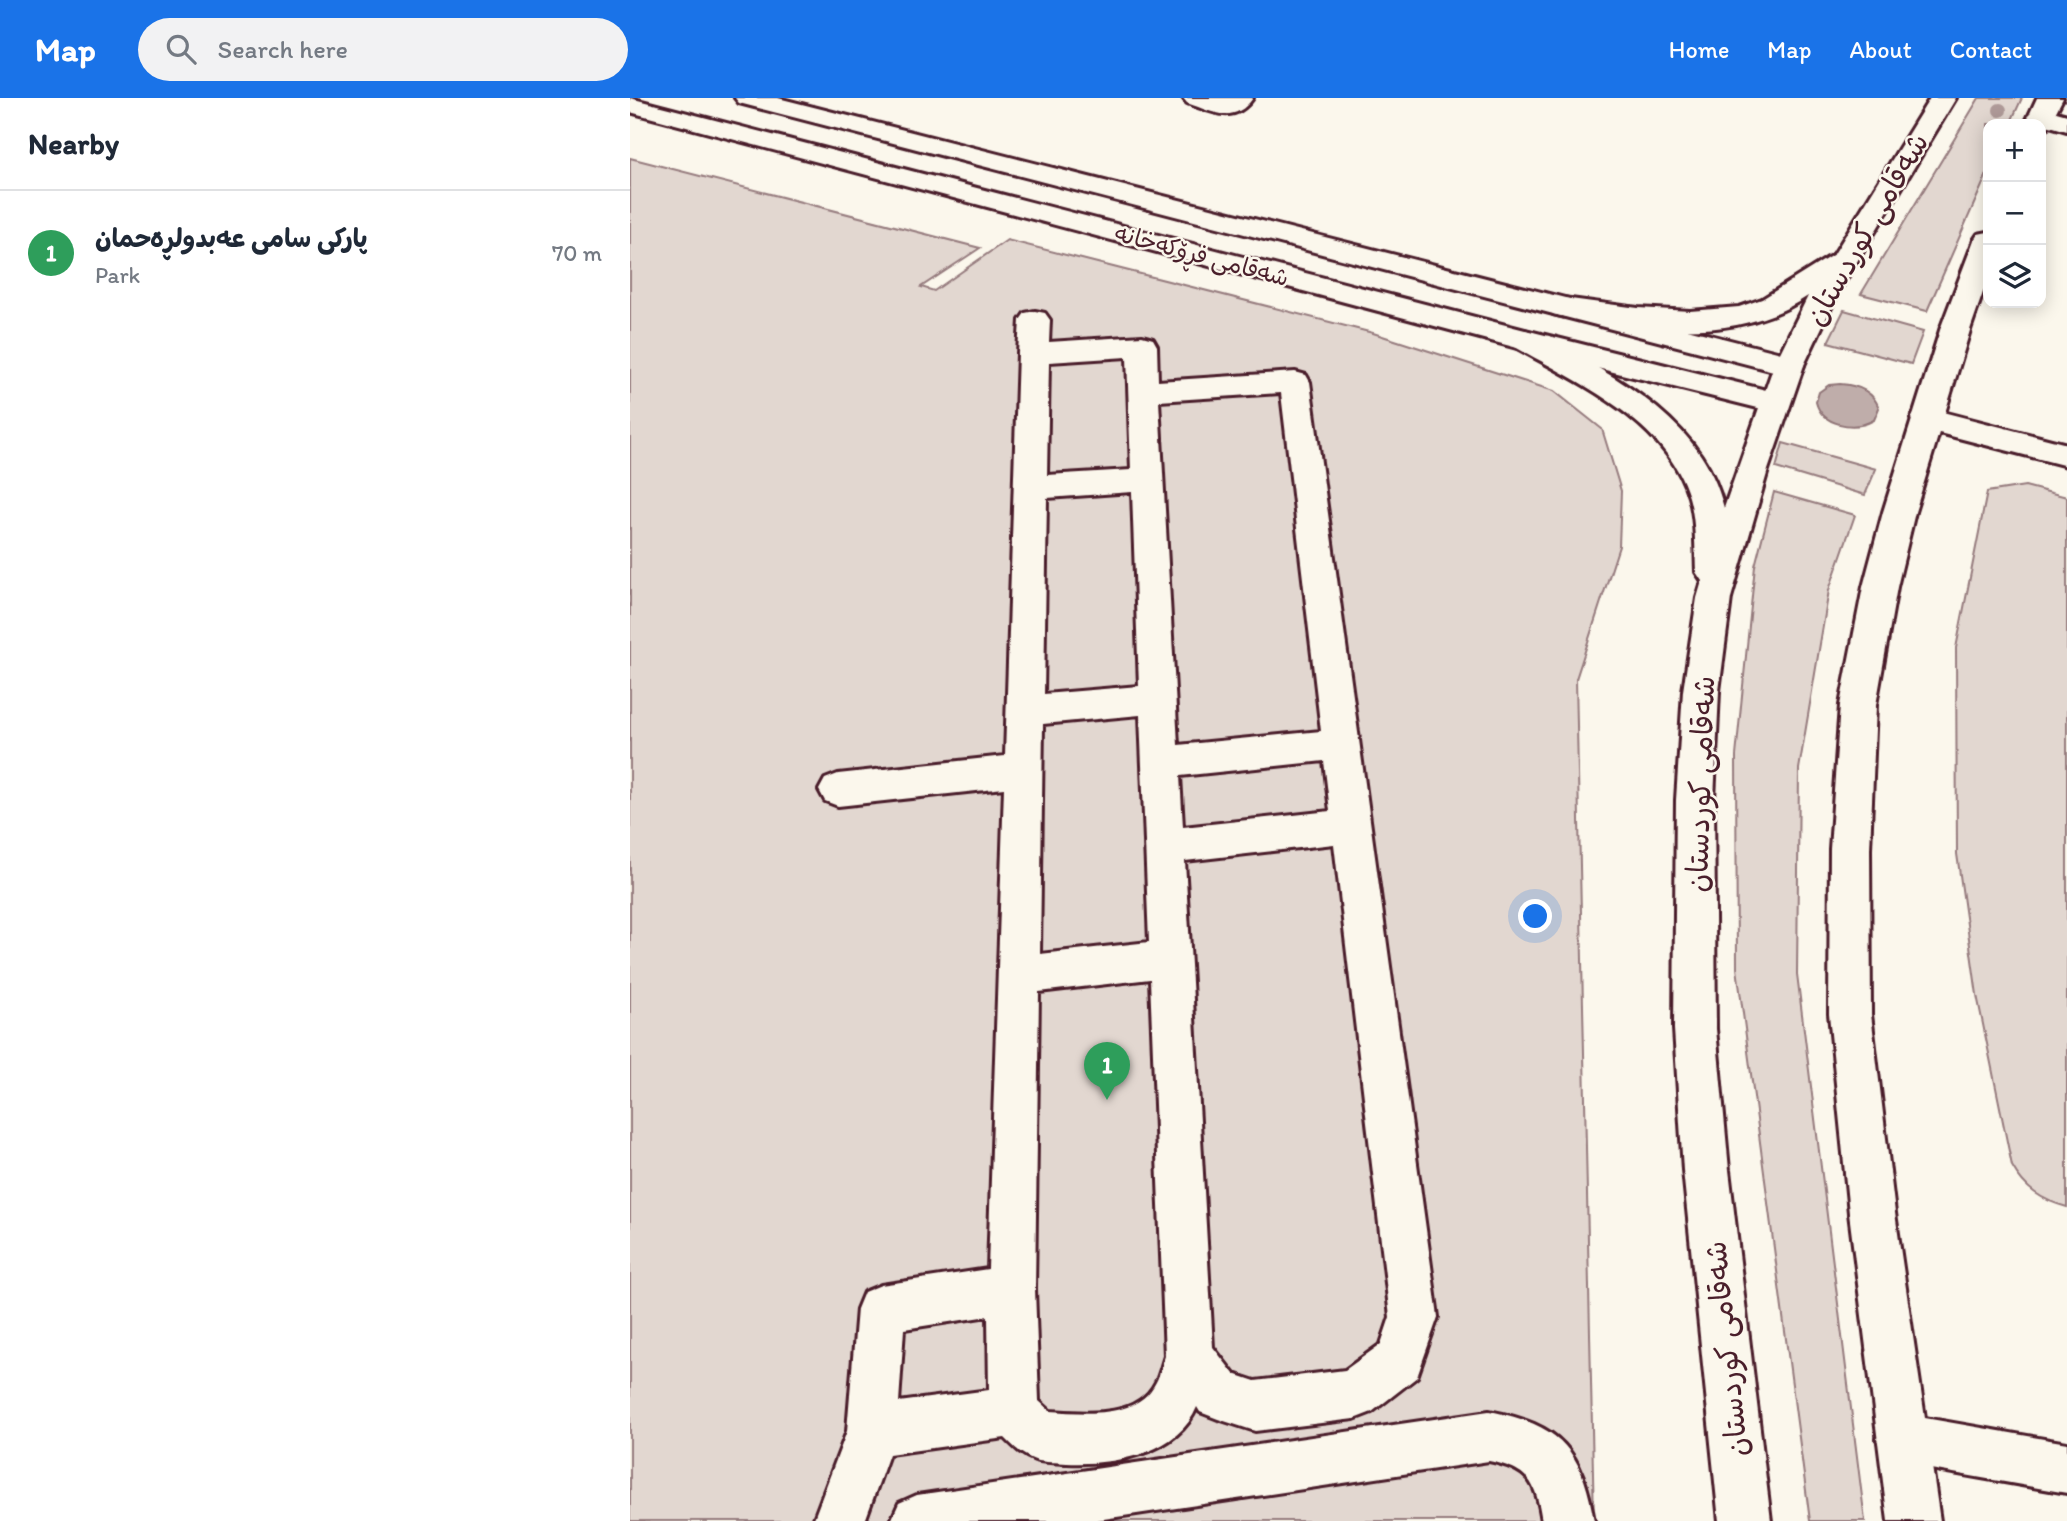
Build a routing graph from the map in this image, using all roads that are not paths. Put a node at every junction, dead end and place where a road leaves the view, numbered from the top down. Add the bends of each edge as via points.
1 (748, 98) edge
2 (1196, 98) edge
3 (1240, 98) edge
4 (1943, 98) edge
5 (630, 104) edge
6 (2043, 113) edge
7 (2067, 123) edge
8 (1986, 245) edge
9 (1849, 256) junction
10 (1563, 307) junction
11 (1525, 340) junction
12 (1789, 365) junction
13 (1143, 393) junction
14 (1774, 402) junction
15 (1927, 419) junction
16 (2067, 455) edge
17 (1146, 480) junction
18 (1030, 488) junction
19 (1714, 598) junction
20 (1158, 699) junction
21 (1024, 711) junction
22 (1343, 744) junction
23 (1162, 762) junction
24 (1024, 770) junction
25 (838, 790) dead end
26 (1353, 825) junction
27 (1165, 846) junction
28 (1171, 958) junction
29 (1020, 975) junction
30 (1011, 1289) junction
31 (1189, 1356) junction
32 (1014, 1412) junction
33 (872, 1431) junction
34 (1902, 1439) junction
35 (2067, 1468) edge
36 (839, 1521) edge
37 (917, 1521) edge
38 (1567, 1521) edge
39 (1745, 1521) edge
40 (1914, 1521) edge

1 - 10 main road, شەقامی فڕۆکەخانە
2 - 3 main road via 1227,109
4 - 9 main road, شەقامی کوردستان
5 - 11 main road, شەقامی فڕۆکەخانە
6 - 7 main road
8 - 15 main road
9 - 10 main road via 1763,310 1710,321
9 - 12 main road, شەقامی کوردستان via 1824,293
10 - 12 main road, شەقامی فڕۆکەخانە
11 - 14 main road, شەقامی فڕۆکەخانە
11 - 19 main road via 1621,394 1652,418 1681,454 1702,487 1712,537
12 - 14 main road, شەقامی کوردستان
13 - 17 main road
13 - 18 main road via 1142,346 1034,336
13 - 22 main road via 1295,382
14 - 19 main road, شەقامی کوردستان
15 - 16 main road
15 - 34 main road via 1880,587 1858,705 1850,849 1850,1014
17 - 18 main road
17 - 20 main road
18 - 21 main road
19 - 39 main road, شەقامی کوردستان via 1701,691 1695,800 1695,1029
20 - 21 main road
20 - 23 main road
21 - 24 main road
22 - 23 main road
22 - 26 main road
23 - 27 main road
24 - 25 main road
24 - 29 main road
26 - 27 main road
26 - 31 main road via 1414,1317 1400,1360 1354,1394 1255,1406 1218,1394
27 - 28 main road
28 - 29 main road
28 - 31 main road
29 - 30 main road
30 - 32 main road
30 - 33 main road via 881,1309
31 - 32 main road via 1175,1400 1145,1428 1096,1439 1039,1436
32 - 33 main road
33 - 36 main road
34 - 35 main road
34 - 40 main road
37 - 38 main road via 1489,1436 1517,1440 1541,1453 1560,1480

